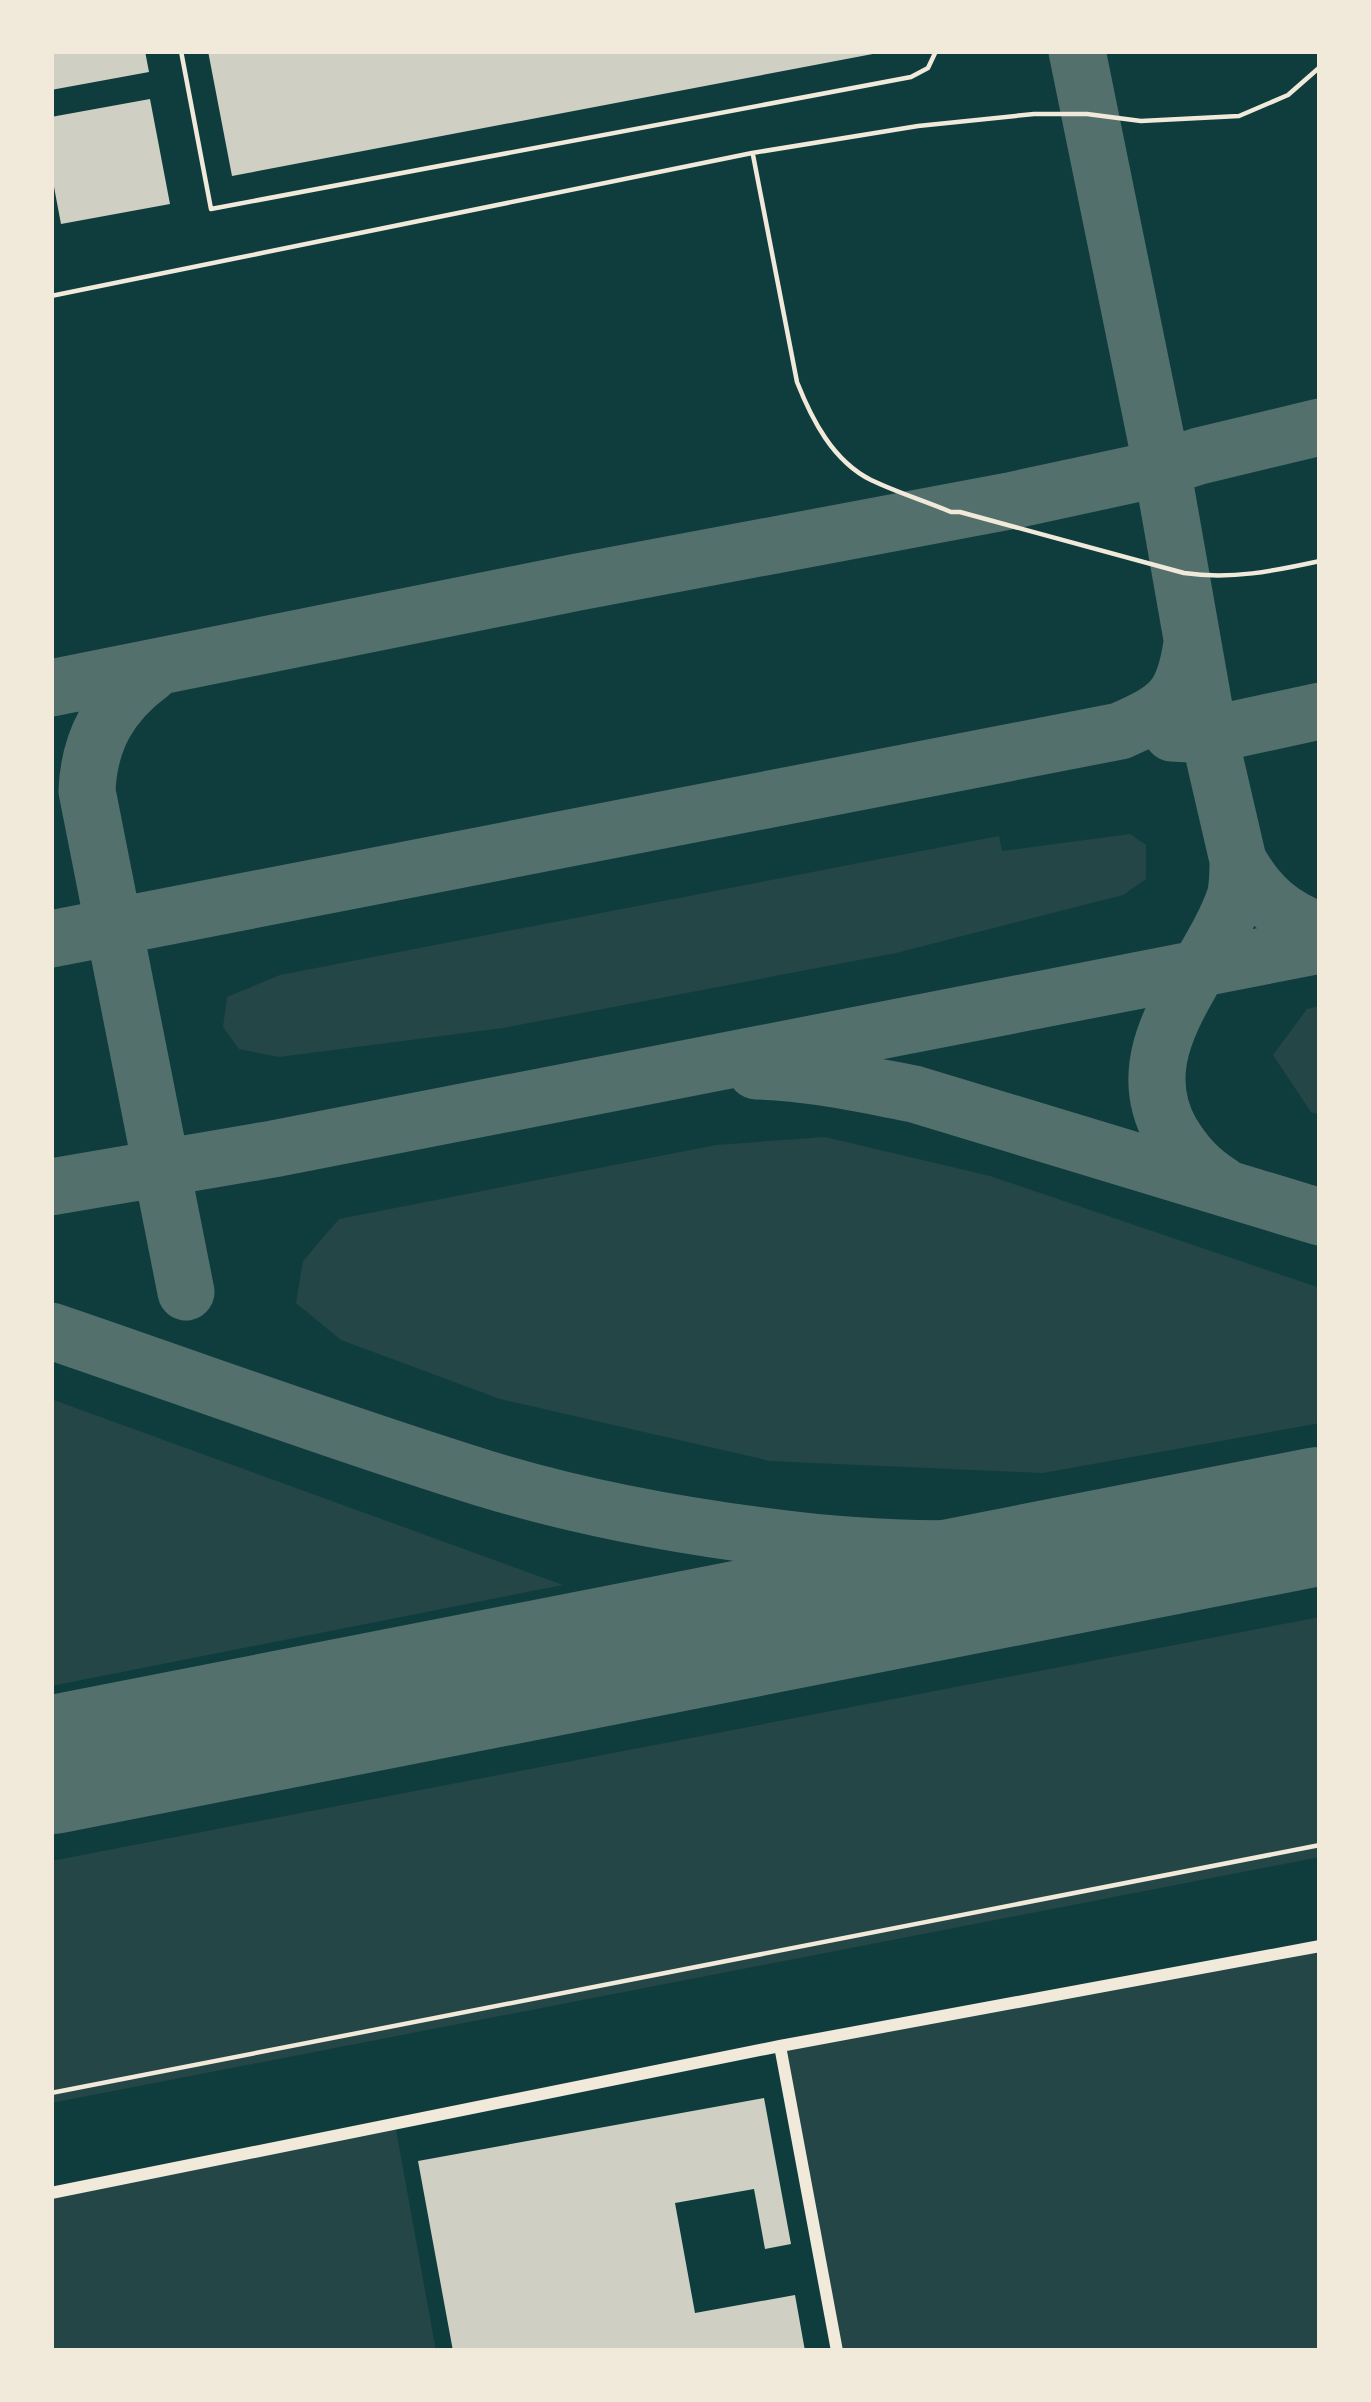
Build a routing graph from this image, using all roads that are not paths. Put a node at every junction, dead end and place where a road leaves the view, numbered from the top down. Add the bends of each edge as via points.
1 (181, 51) edge
2 (936, 51) edge
3 (1320, 67) edge
4 (752, 153) junction
5 (51, 296) edge
6 (1320, 561) edge
7 (1320, 1845) edge
8 (1320, 1946) edge
9 (779, 2046) junction
10 (51, 2093) edge
11 (51, 2193) edge
12 (837, 2351) edge

1 - 2 lane via 211,209 911,76 928,68
3 - 4 lane via 1288,95 1239,116 1142,121 1034,113
4 - 5 lane
4 - 6 lane via 797,382 833,450 867,478 951,512 1184,573 1241,576
7 - 10 lane
8 - 9 street
9 - 11 street
9 - 12 street

